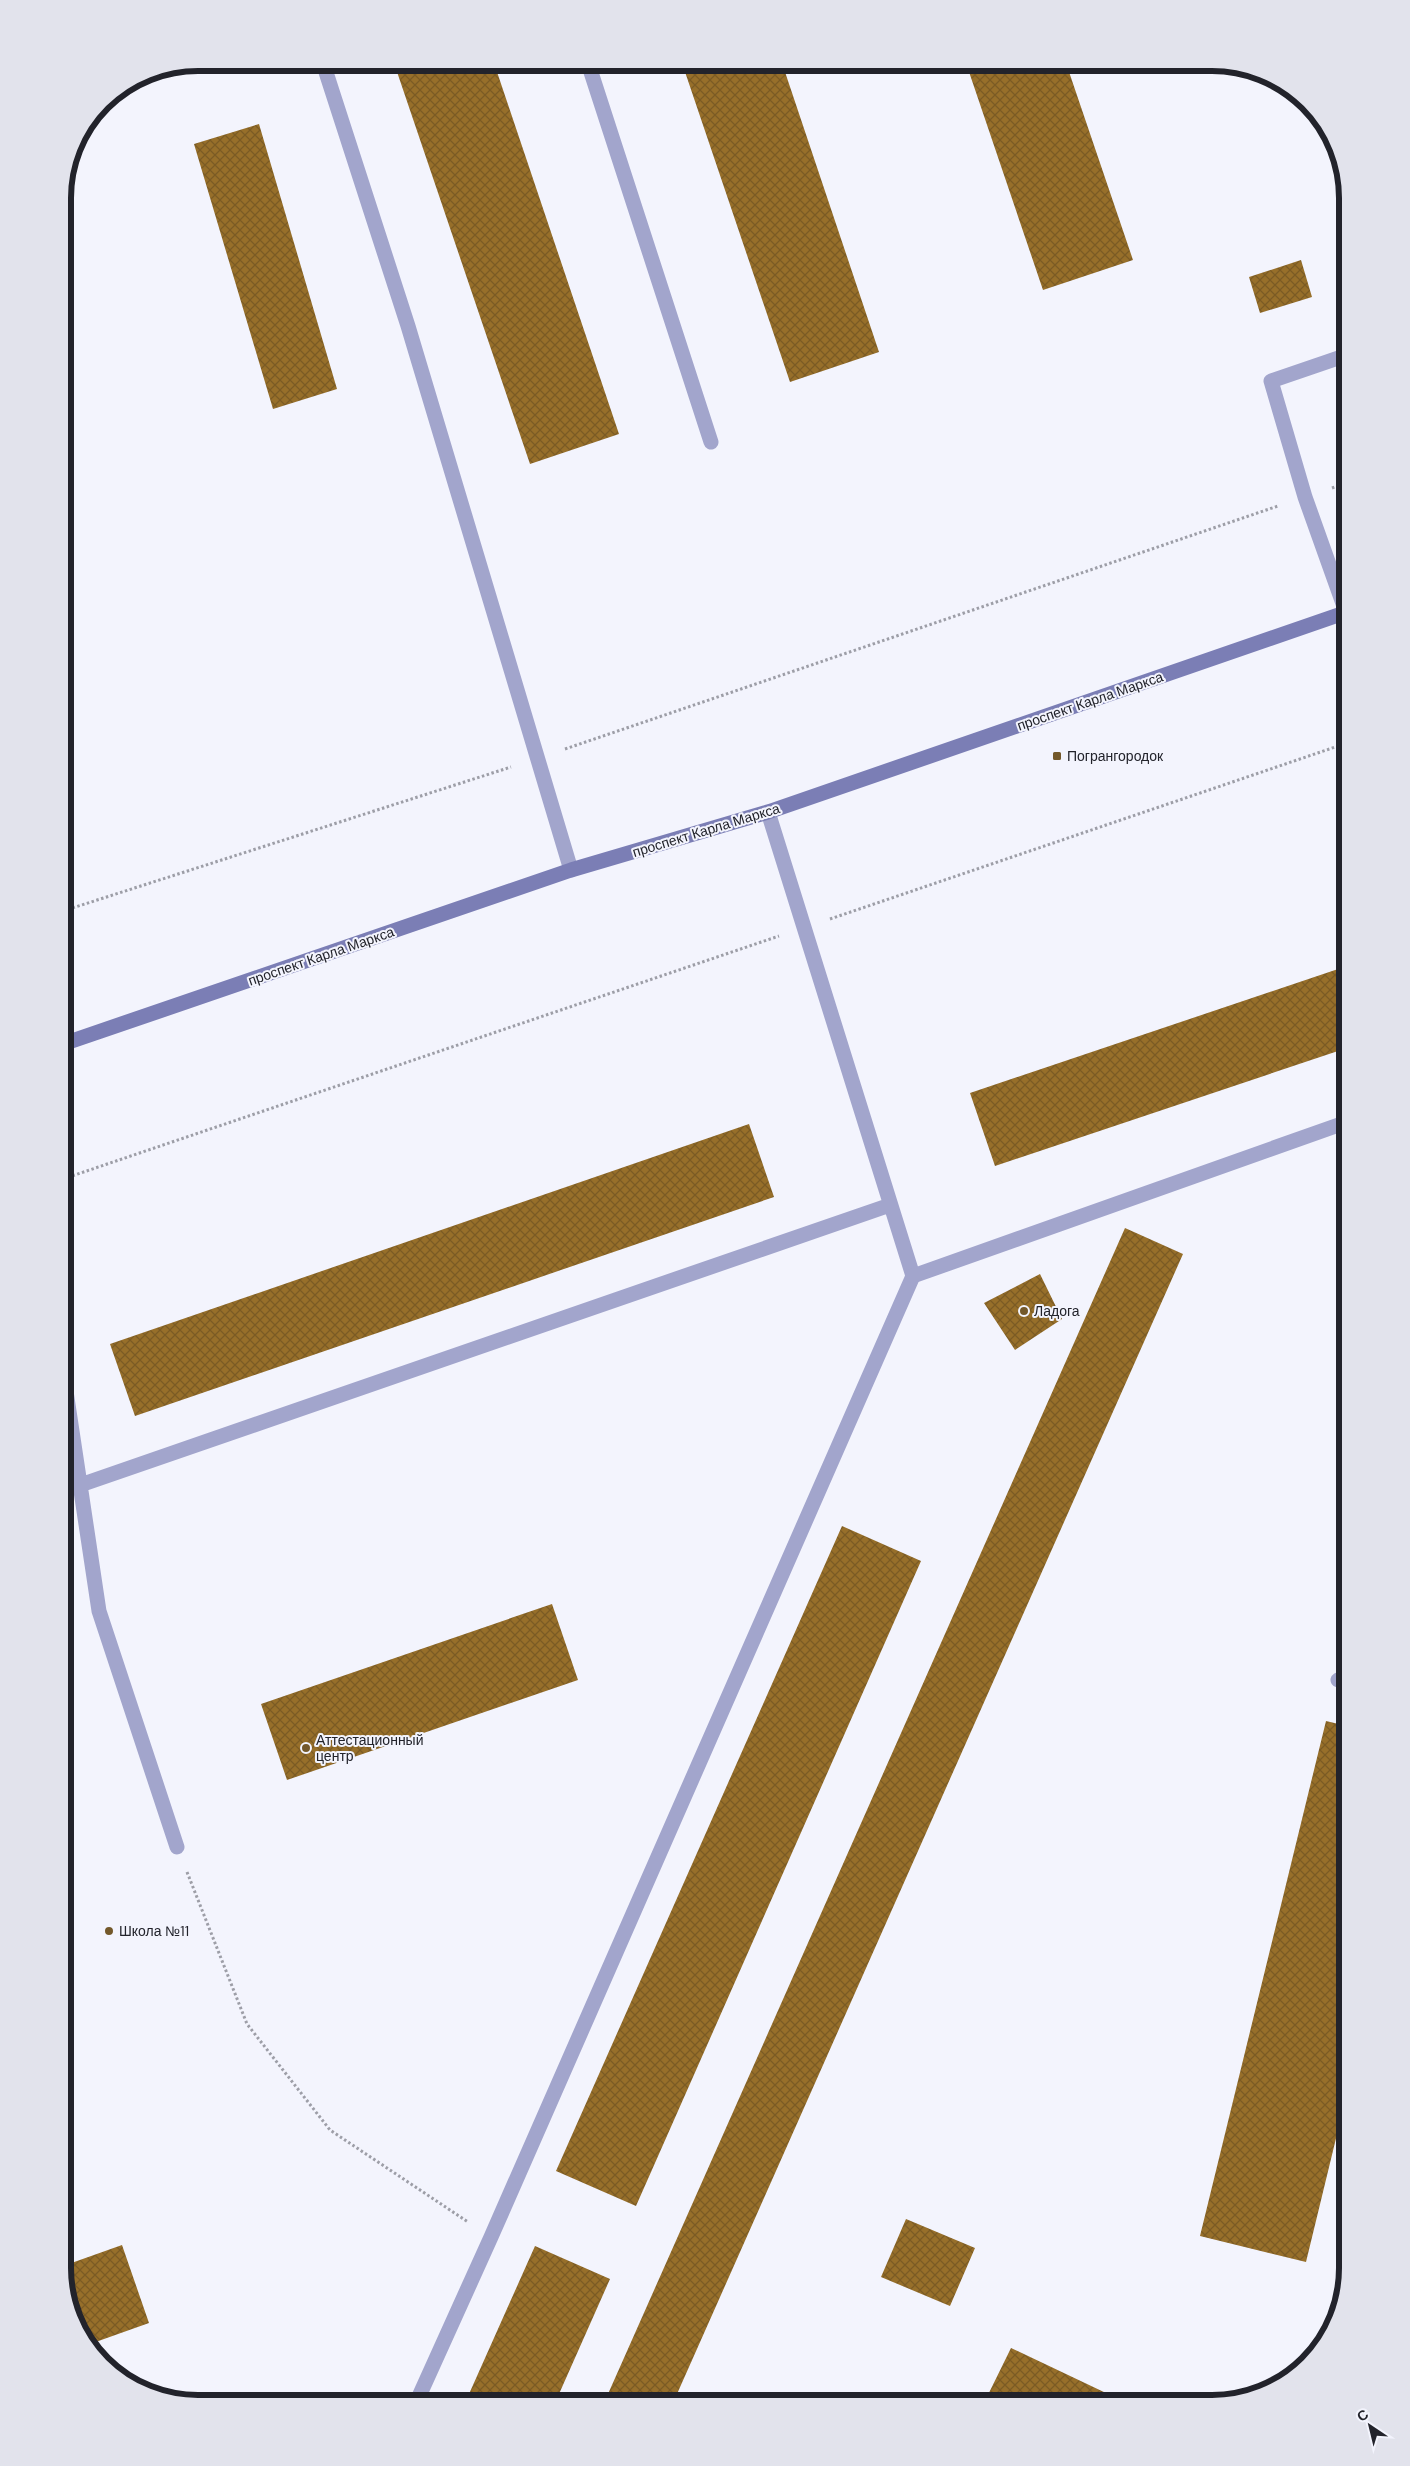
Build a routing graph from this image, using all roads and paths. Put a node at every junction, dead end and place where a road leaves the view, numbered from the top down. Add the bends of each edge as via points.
1 (326, 71) edge
2 (591, 71) edge
3 (1339, 358) edge
4 (711, 442) dead end
5 (1339, 485) edge
6 (1305, 497) junction
7 (1339, 590) edge
8 (1339, 615) edge
9 (1339, 746) edge
10 (536, 759) junction
11 (768, 812) junction
12 (571, 870) junction
13 (72, 908) edge
14 (804, 927) junction
15 (72, 1041) edge
16 (1339, 1125) edge
17 (72, 1176) edge
18 (890, 1205) junction
19 (913, 1276) junction
20 (71, 1427) edge
21 (80, 1485) junction
22 (71, 1489) edge
23 (177, 1847) joint
24 (491, 2237) junction
25 (420, 2394) edge

1 - 10 street via 408,326
2 - 4 street
3 - 6 street via 1271,380
5 - 6 path
6 - 7 street
6 - 10 path
8 - 11 main road, проспект Карла Маркса
9 - 14 path
10 - 12 street
10 - 13 path
11 - 12 main road, проспект Карла Маркса
11 - 14 street
12 - 15 main road, проспект Карла Маркса
14 - 17 path
14 - 18 street
16 - 19 street
18 - 19 street
18 - 21 street
19 - 24 street
20 - 21 street
21 - 22 street
21 - 23 street via 100,1611
23 - 24 path via 247,2024 330,2130
24 - 25 street

